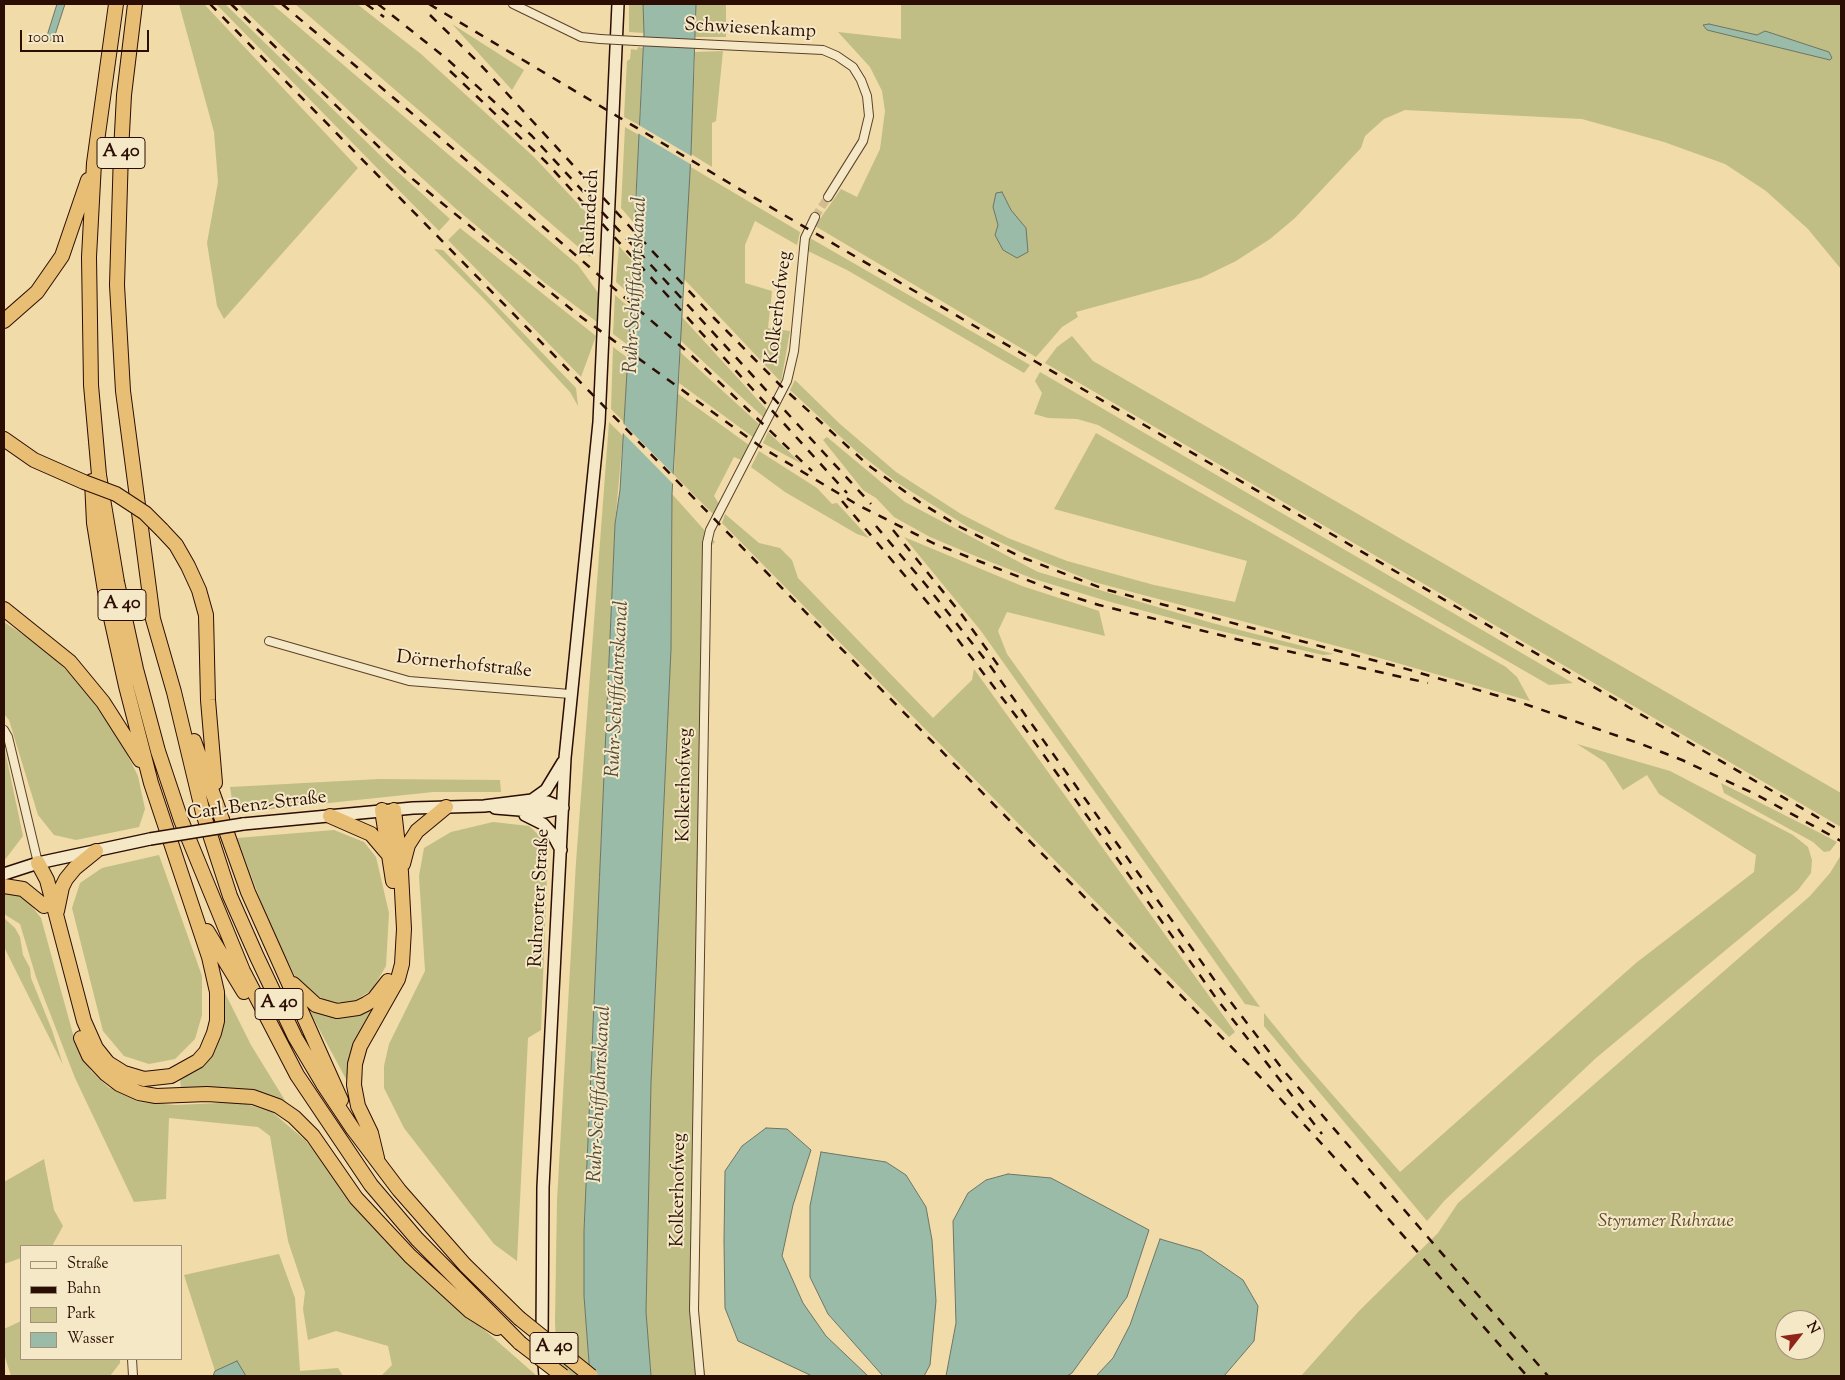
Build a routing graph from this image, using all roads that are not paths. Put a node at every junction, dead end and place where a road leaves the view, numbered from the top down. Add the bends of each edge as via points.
1 (116, 4) edge
2 (135, 4) edge
3 (513, 4) edge
4 (618, 4) edge
5 (94, 162) junction
6 (828, 197) tunnel mouth
7 (815, 217) tunnel mouth
8 (4, 321) edge
9 (91, 385) junction
10 (599, 422) joint
11 (4, 439) edge
12 (4, 609) edge
13 (269, 641) dead end
14 (174, 692) junction
15 (570, 694) junction
16 (4, 730) edge
17 (564, 758) junction
18 (151, 783) junction
19 (532, 800) junction
20 (484, 806) junction
21 (446, 807) junction
22 (563, 808) junction
23 (388, 810) junction
24 (517, 812) junction
25 (220, 816) junction
26 (330, 816) junction
27 (96, 850) junction
28 (561, 850) junction
29 (390, 857) junction
30 (38, 863) junction
31 (402, 872) junction
32 (4, 874) edge
33 (4, 886) edge
34 (187, 890) junction
35 (44, 906) junction
36 (57, 917) junction
37 (280, 967) junction
38 (284, 1053) junction
39 (353, 1129) junction
40 (378, 1163) junction
41 (520, 1343) junction
42 (132, 1360) edge
43 (132, 1376) edge
44 (545, 1376) edge
45 (563, 1376) edge
46 (591, 1376) edge
47 (700, 1376) edge

1 - 5 highway, A 40
2 - 14 highway, A 40 via 121,152 117,285 122,391 153,619
3 - 6 street, Schwiesenkamp, bridge via 581,37 823,50 853,67 867,96 869,116 863,141
4 - 10 main road, Ruhrdeich
5 - 8 highway via 62,256 38,292
5 - 9 highway, A 40 via 89,266
7 - 47 street, Kolkerhofweg via 805,238 794,351 787,381 710,530 707,543 694,1310
9 - 18 highway via 88,424 94,523 126,686
9 - 38 highway, A 40 via 99,476 117,582 158,751 181,820 243,971
10 - 15 main road, Ruhrorter Straße
11 - 25 highway, bridge via 62,477 116,494 145,513 188,566 206,615 208,700
12 - 18 highway via 52,646 87,681 122,729
13 - 15 street, Dörnerhofstraße via 409,681
14 - 25 highway
14 - 39 highway, A 40 via 204,813 230,896 295,1037
15 - 17 main road, Ruhrorter Straße
16 - 30 street
17 - 19 main road via 546,790
17 - 22 main road, Ruhrorter Straße
18 - 34 highway
19 - 20 main road, Carl-Benz-Straße
19 - 22 main road, Carl-Benz-Straße
20 - 21 main road, Carl-Benz-Straße
20 - 24 main road, Carl-Benz-Straße
21 - 23 main road, Carl-Benz-Straße
21 - 31 highway via 412,839
22 - 24 main road, Carl-Benz-Straße
22 - 28 main road, Ruhrorter Straße
23 - 26 main road, Carl-Benz-Straße
23 - 29 highway
23 - 31 highway
24 - 28 main road via 543,824
25 - 37 highway
26 - 27 main road, Carl-Benz-Straße, bridge via 243,824
26 - 29 highway via 371,834
27 - 30 main road, Carl-Benz-Straße
27 - 36 highway via 66,879
28 - 44 main road, Ruhrorter Straße via 543,1187
29 - 37 highway via 397,906 395,956 388,981 374,999 358,1008 327,1009 307,999
30 - 32 main road, Carl-Benz-Straße
30 - 35 highway
30 - 36 highway via 47,880
31 - 40 highway via 402,964 398,979 360,1046 355,1064 358,1106 371,1133
33 - 35 highway via 23,889
34 - 36 highway via 209,956 217,992 217,1021 208,1046 198,1061 171,1076 144,1079 124,1073 108,1063 96,1048 84,1021
34 - 38 highway via 266,1032
35 - 41 highway via 77,1031 89,1056 106,1074 139,1093 238,1095 278,1106 313,1136 356,1198 410,1256 470,1311
37 - 39 highway via 325,1060
38 - 41 highway, A 40 via 371,1185 417,1239
39 - 40 highway, A 40
40 - 46 highway, A 40, bridge via 450,1249 519,1318
41 - 45 highway, A 40, bridge
42 - 43 street

